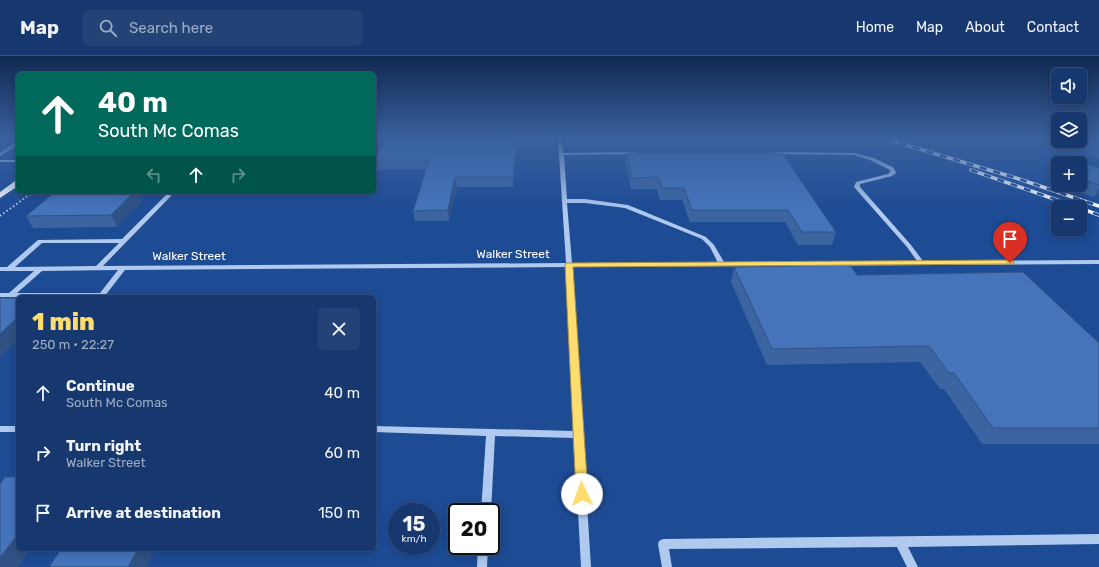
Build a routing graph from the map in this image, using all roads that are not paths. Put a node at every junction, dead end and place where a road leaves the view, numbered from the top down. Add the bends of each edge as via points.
1 (562, 163) edge
2 (879, 163) edge
3 (16, 184) edge
4 (0, 195) edge
5 (169, 195) dead end
6 (565, 201) junction
7 (124, 241) junction
8 (1099, 262) edge
9 (921, 263) junction
10 (722, 264) junction
11 (569, 265) junction
12 (9, 268) junction
13 (41, 268) junction
14 (98, 268) junction
15 (123, 268) junction
16 (0, 269) edge
17 (12, 294) junction
18 (0, 295) edge
19 (56, 295) edge
20 (102, 295) edge
21 (0, 429) edge
22 (16, 429) edge
23 (376, 429) edge
24 (491, 432) junction
25 (579, 435) junction
26 (487, 503) edge
27 (1099, 539) edge
28 (900, 542) junction
29 (483, 555) edge
30 (482, 567) edge
31 (586, 567) edge
32 (667, 567) edge
33 (913, 567) edge

1 - 6 street
2 - 9 street via 894,173 858,183 857,187
3 - 4 main road
5 - 7 street
6 - 10 street via 626,206 704,238
6 - 11 street
7 - 12 street via 40,241
7 - 14 street
8 - 9 street, Walker Street
9 - 10 street, Walker Street
10 - 11 street, Walker Street
11 - 15 street, Walker Street
11 - 25 street
12 - 13 street, Walker Street
12 - 16 street, Walker Street
13 - 14 street, Walker Street
13 - 17 street
14 - 15 street, Walker Street
15 - 20 street
17 - 18 street
17 - 19 street
21 - 22 street
23 - 24 street
24 - 25 street
24 - 26 street
25 - 31 street
27 - 28 street
28 - 32 street via 664,544
28 - 33 street
29 - 30 street

